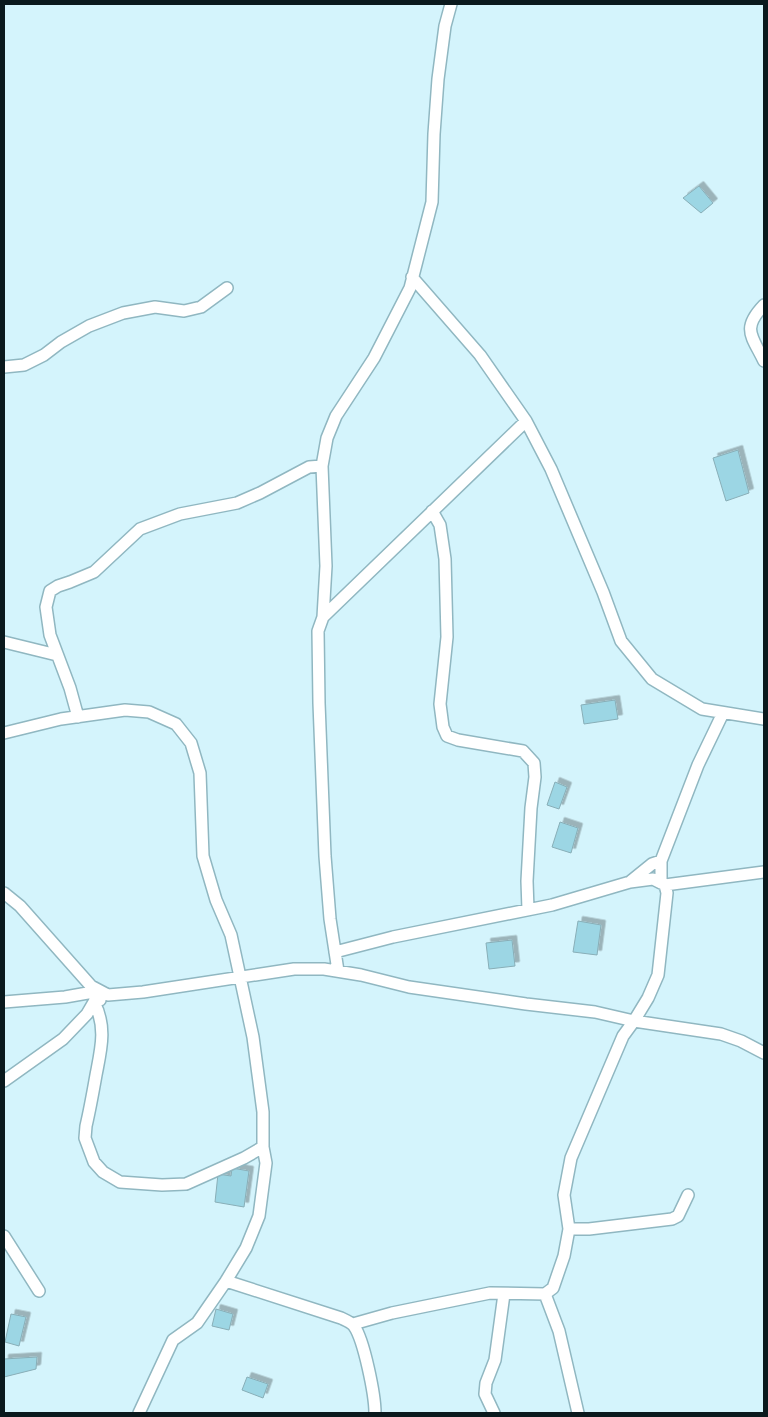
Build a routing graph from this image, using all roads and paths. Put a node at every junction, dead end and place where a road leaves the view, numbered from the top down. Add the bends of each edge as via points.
1 (451, 4) edge
2 (412, 277) junction
3 (227, 288) dead end
4 (764, 305) edge
5 (764, 361) edge
6 (4, 366) edge
7 (526, 422) junction
8 (322, 466) junction
9 (432, 511) junction
10 (323, 617) junction
11 (4, 642) edge
12 (57, 655) junction
13 (724, 712) junction
14 (78, 716) junction
15 (764, 719) edge
16 (4, 733) edge
17 (661, 861) junction
18 (764, 872) edge
19 (630, 882) junction
20 (663, 884) junction
21 (4, 893) edge
22 (528, 910) junction
23 (335, 952) junction
24 (338, 972) junction
25 (240, 976) junction
26 (103, 993) junction
27 (4, 1002) edge
28 (94, 1002) junction
29 (634, 1021) junction
30 (764, 1053) edge
31 (4, 1081) edge
32 (263, 1147) junction
33 (688, 1195) dead end
34 (569, 1229) junction
35 (4, 1236) edge
36 (226, 1281) junction
37 (39, 1291) dead end
38 (504, 1294) junction
39 (545, 1294) junction
40 (353, 1324) junction
41 (139, 1413) edge
42 (375, 1413) edge
43 (494, 1413) edge
44 (578, 1413) edge

1 - 2 street via 438,79 432,202
2 - 7 street via 480,355
2 - 8 street via 399,312 374,358 336,416 327,438
3 - 6 street via 201,306 184,311 155,307 123,313 89,326 24,366
4 - 5 street via 754,315 750,336
7 - 9 street
7 - 13 street via 551,469 621,641 652,679 702,709
8 - 10 street via 326,566
8 - 12 street via 309,467 237,503 180,514 140,529 94,572 58,586 50,592 46,607
9 - 10 street
9 - 22 street via 440,525 445,559 448,638 440,704 447,736 523,751 534,764 536,777 529,840
10 - 23 street via 318,632 325,856
11 - 12 street
12 - 14 street
13 - 15 street
13 - 17 street via 698,765
14 - 16 street
14 - 25 street via 125,710 149,712 176,724 191,743 200,772 203,856 231,935
17 - 19 street via 652,864
17 - 20 street
18 - 20 street
19 - 20 street via 652,879
19 - 22 street
20 - 29 street via 667,893 658,975
21 - 26 street via 20,906 91,986
22 - 23 street
23 - 24 street
24 - 25 street via 294,969
24 - 29 street via 409,987 595,1012
25 - 26 street via 143,992
25 - 32 street via 256,1056 263,1112
26 - 27 street
26 - 28 street
28 - 31 street via 88,1014 63,1038
28 - 32 street via 99,1012 103,1042 85,1138 94,1162 103,1172 120,1182 186,1184
29 - 30 street via 721,1034
29 - 34 street via 622,1036 571,1158 564,1195
32 - 36 street via 266,1164 259,1216 246,1248
33 - 34 street via 678,1216 672,1219
34 - 39 street via 553,1288
35 - 37 street
36 - 40 street
36 - 41 street via 196,1323 173,1340
38 - 39 street
38 - 40 street via 490,1293
38 - 43 street via 485,1394
39 - 44 street via 559,1331
40 - 42 street via 359,1335 375,1398

